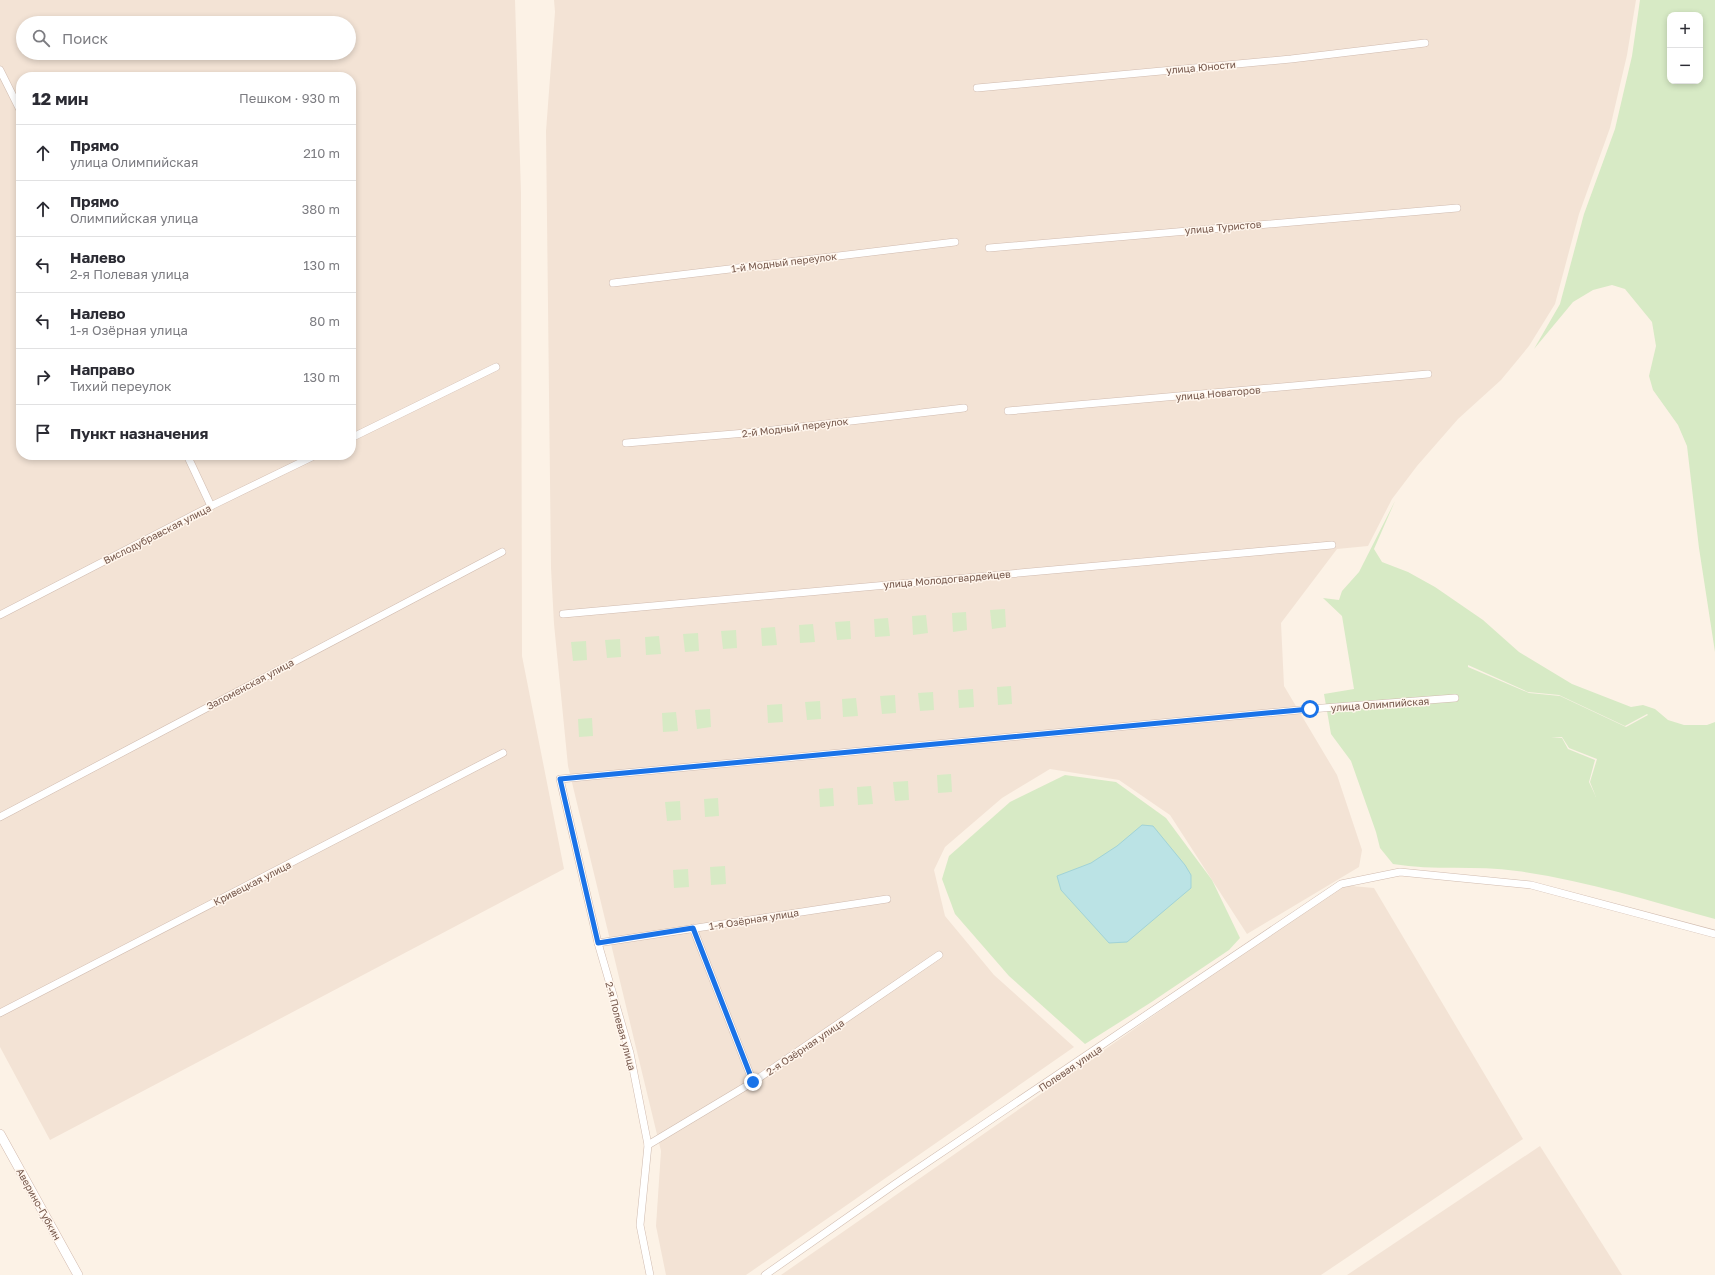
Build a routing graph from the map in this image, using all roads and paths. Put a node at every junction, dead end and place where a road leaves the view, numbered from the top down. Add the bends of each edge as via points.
1 (1425, 43) dead end
2 (0, 70) edge
3 (977, 88) dead end
4 (16, 102) edge
5 (1457, 208) dead end
6 (955, 242) dead end
7 (989, 248) dead end
8 (612, 283) dead end
9 (496, 367) dead end
10 (1428, 374) dead end
11 (964, 408) dead end
12 (1008, 411) dead end
13 (356, 436) edge
14 (626, 443) dead end
15 (189, 460) edge
16 (306, 460) edge
17 (211, 506) junction
18 (1332, 545) dead end
19 (502, 552) dead end
20 (563, 614) dead end
21 (0, 615) edge
22 (1455, 698) dead end
23 (503, 753) dead end
24 (560, 779) joint
25 (0, 817) edge
26 (887, 899) dead end
27 (693, 928) junction
28 (1715, 934) edge
29 (598, 943) junction
30 (939, 955) dead end
31 (0, 1013) edge
32 (753, 1082) junction
33 (0, 1134) edge
34 (648, 1145) junction
35 (78, 1275) edge
36 (650, 1275) edge
37 (765, 1275) edge

1 - 3 street, улица Юности
2 - 4 street
5 - 7 street, улица Туристов
6 - 8 street, 1-й Модный переулок
9 - 13 street
10 - 12 street, улица Новаторов
11 - 14 street, 2-й Модный переулок via 746,433
15 - 17 street
16 - 17 street, Вислодубравская улица
17 - 21 street, Вислодубравская улица
18 - 20 street, улица Молодогвардейцев
19 - 25 street, Заломенская улица
22 - 24 street, улица Олимпийская via 1310,709
23 - 31 street, Кривецкая улица
24 - 29 street, 2-я Полевая улица
26 - 27 street, 1-я Озёрная улица
27 - 29 street, 1-я Озёрная улица
27 - 32 street
28 - 37 street, Полевая улица via 1531,884 1400,872 1341,884 895,1184
29 - 34 street, 2-я Полевая улица via 630,1053
30 - 32 street, 2-я Озёрная улица
32 - 34 street, 2-я Озёрная улица
33 - 35 main road, Аверино-Губкин
34 - 36 street, 2-я Полевая улица via 640,1225

